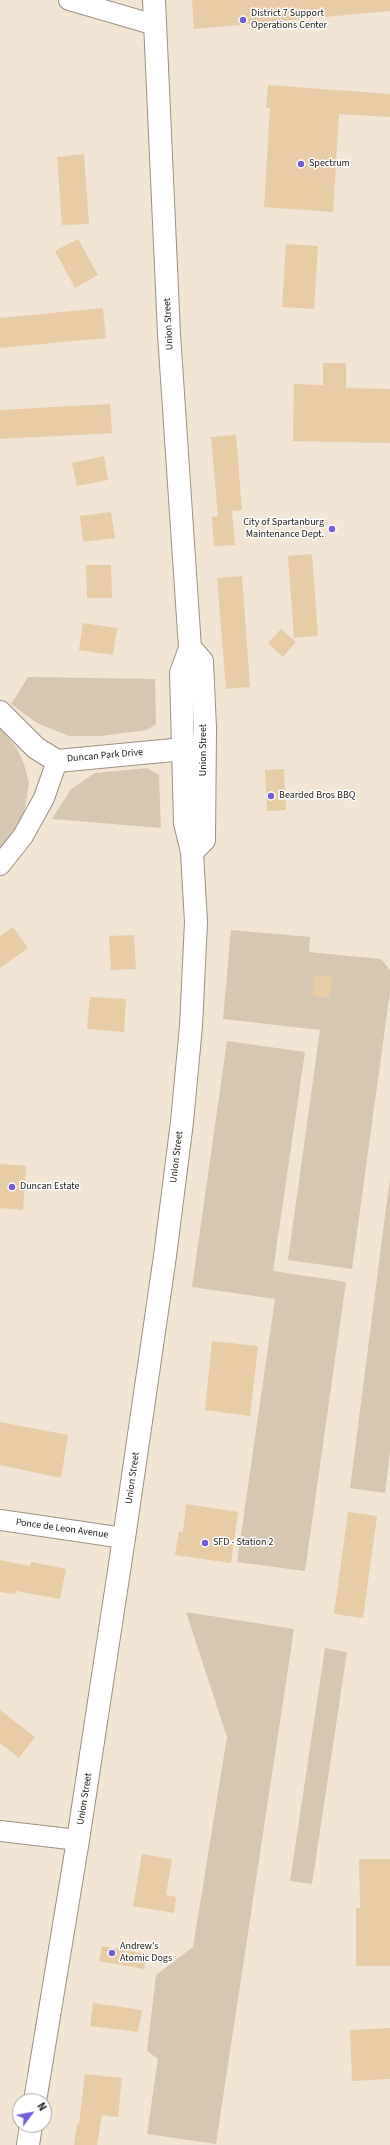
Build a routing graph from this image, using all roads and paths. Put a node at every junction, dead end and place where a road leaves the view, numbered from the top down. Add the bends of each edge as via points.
1 (69, 0) edge
2 (154, 0) edge
3 (155, 26) junction
4 (190, 648) junction
5 (0, 712) edge
6 (205, 745) junction
7 (184, 749) junction
8 (57, 761) junction
9 (192, 852) junction
10 (0, 865) edge
11 (0, 1520) edge
12 (124, 1538) junction
13 (0, 1831) edge
14 (78, 1840) junction
15 (36, 2093) edge
16 (30, 2133) edge
17 (28, 2145) edge

1 - 3 street
2 - 3 main road, Union Street
3 - 4 main road, Union Street via 169,334
4 - 6 main road, Union Street via 202,661
4 - 7 main road, Union Street via 181,673
5 - 8 main road, Duncan Park Drive via 36,748
6 - 7 main road, Duncan Park Drive
6 - 9 main road, Union Street via 204,840
7 - 8 main road, Duncan Park Drive
7 - 9 main road, Union Street via 185,823
8 - 10 street via 44,798 23,836
9 - 12 main road, Union Street via 196,922 191,1026 182,1122
11 - 12 street, Ponce de Leon Avenue
12 - 14 main road, Union Street
13 - 14 street
14 - 15 main road, Union Street
16 - 17 main road

